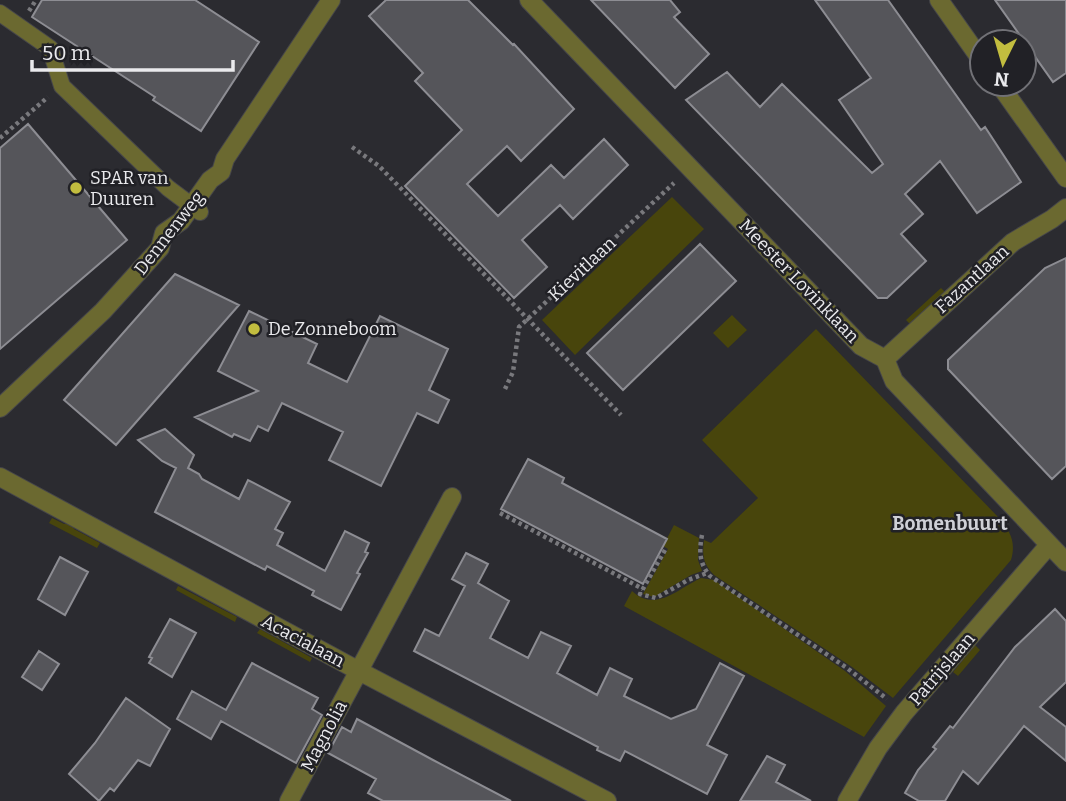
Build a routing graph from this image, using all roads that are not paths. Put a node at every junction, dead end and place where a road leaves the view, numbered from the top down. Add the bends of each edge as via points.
1 (331, 0) edge
2 (529, 0) edge
3 (939, 0) edge
4 (0, 13) edge
5 (968, 41) edge
6 (1009, 98) edge
7 (1066, 178) edge
8 (1066, 208) edge
9 (196, 209) junction
10 (885, 359) junction
11 (0, 408) edge
12 (0, 477) edge
13 (452, 497) dead end
14 (1049, 545) junction
15 (1066, 562) edge
16 (359, 671) junction
17 (289, 801) edge
18 (607, 801) edge
19 (847, 801) edge

1 - 9 street, Dennenweg via 225,159 221,172 210,180
2 - 10 street, Meester Lovinklaan via 861,346
3 - 5 street
4 - 9 street via 50,48 62,86
6 - 7 street
8 - 10 street, Fazantlaan via 1013,242
9 - 11 street, Dennenweg via 164,233 160,248 103,311
10 - 14 street, Meester Lovinklaan via 894,381
12 - 16 street, Acacialaan
13 - 16 street
14 - 15 street, Meester Lovinklaan
14 - 19 street, Patrijslaan via 904,713
16 - 17 street, Magnolia
16 - 18 street, Acacialaan

